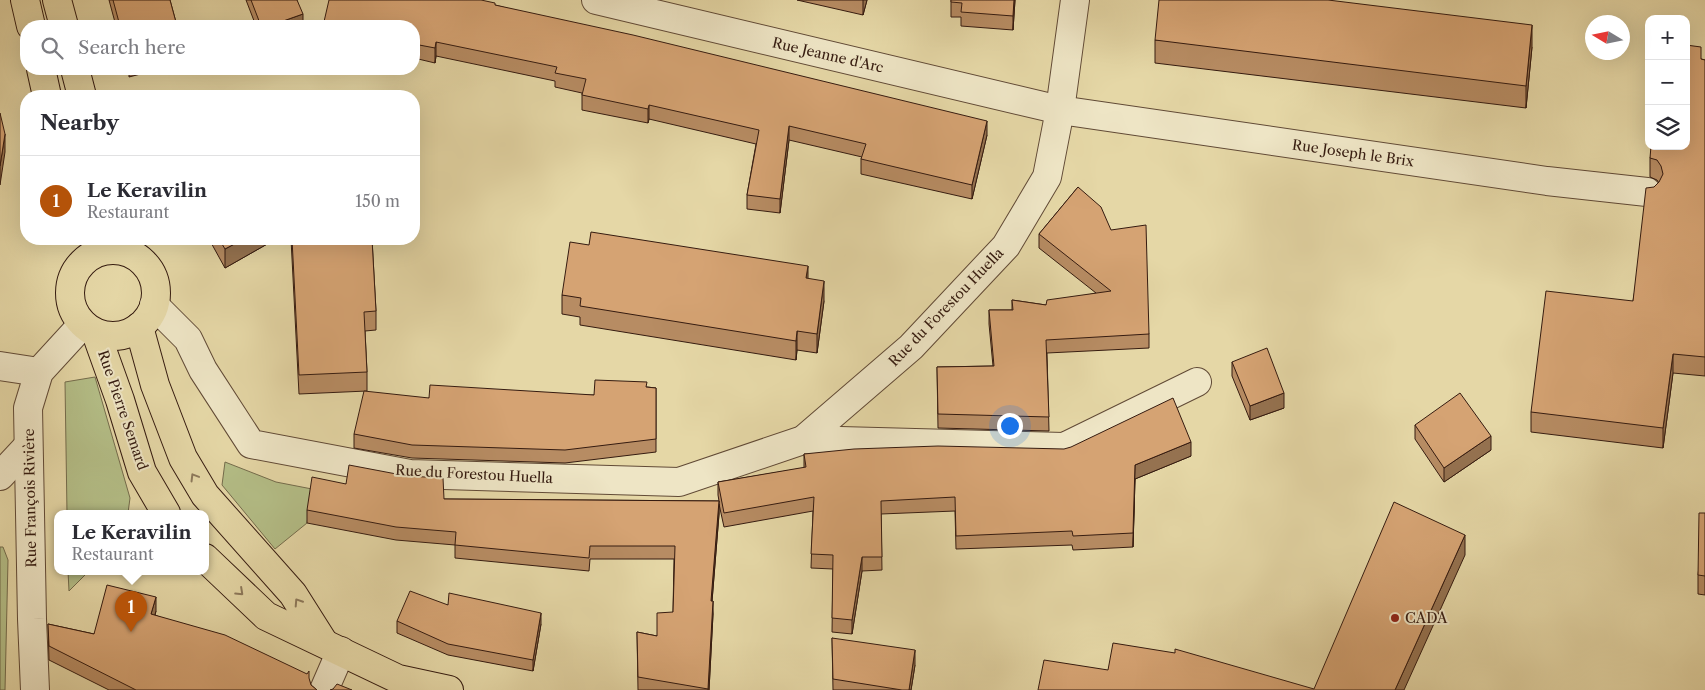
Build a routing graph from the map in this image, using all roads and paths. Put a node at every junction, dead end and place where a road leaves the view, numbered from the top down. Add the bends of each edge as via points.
1 (25, 0) edge
2 (57, 0) edge
3 (596, 0) edge
4 (1075, 0) edge
5 (30, 20) edge
6 (62, 20) edge
7 (42, 75) edge
8 (77, 75) edge
9 (46, 90) edge
10 (80, 90) edge
11 (1060, 110) junction
12 (1647, 192) edge
13 (76, 245) edge
14 (121, 245) edge
15 (79, 266) junction
16 (154, 305) junction
17 (139, 327) junction
18 (89, 329) junction
19 (0, 366) edge
20 (40, 372) junction
21 (1197, 382) dead end
22 (803, 440) junction
23 (28, 446) junction
24 (0, 476) edge
25 (164, 510) edge
26 (209, 562) edge
27 (333, 647) junction
28 (35, 690) edge
29 (324, 690) edge
30 (449, 690) edge

1 - 5 main road
2 - 6 main road
3 - 11 street, Rue Jeanne d'Arc
4 - 11 street, Rue du Forestou Huella
7 - 9 main road
8 - 10 main road
11 - 12 street, Rue Joseph le Brix via 1547,181
11 - 22 street, Rue du Forestou Huella via 1047,178 1006,246 911,347
13 - 15 main road, Rue Pierre Semard
14 - 15 main road via 90,256
14 - 16 main road via 143,262 150,272 156,294
15 - 18 main road, Rue Pierre Semard via 70,294 76,316
16 - 17 main road
16 - 22 street, Rue du Forestou Huella via 188,339 203,370 251,444 410,474 679,482
17 - 18 main road, Rue Pierre Semard via 110,336
27 -> 17 main road via 293,594 205,494 183,458 155,385
18 - 20 street, Rue François Rivière
18 - 25 main road, Rue Pierre Semard via 120,400 142,472
19 - 20 street
20 - 23 street, Rue François Rivière via 28,408
21 - 22 street, Rue du Forestou Huella via 1064,447
23 - 24 street
23 - 28 street, Rue François Rivière
26 -> 27 main road via 266,616
27 - 29 street
27 - 30 main road via 398,679

